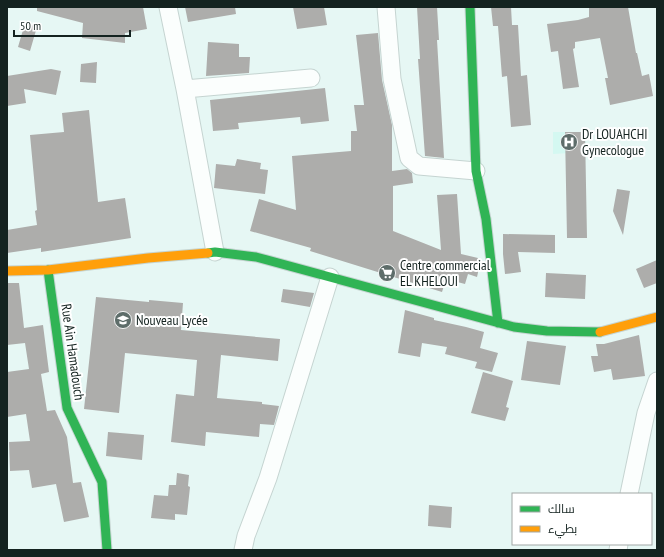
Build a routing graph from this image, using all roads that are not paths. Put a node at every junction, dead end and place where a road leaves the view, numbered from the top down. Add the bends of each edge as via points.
1 (168, 7) edge
2 (386, 7) edge
3 (470, 7) edge
4 (311, 78) dead end
5 (185, 89) junction
6 (476, 171) junction
7 (215, 252) junction
8 (48, 270) junction
9 (7, 271) edge
10 (330, 277) junction
11 (657, 317) edge
12 (498, 323) junction
13 (657, 382) edge
14 (629, 493) edge
15 (107, 550) edge
16 (243, 550) edge

1 - 5 street
2 - 6 street via 392,79 409,158 419,166
3 - 6 main road
4 - 5 street
5 - 7 street
6 - 12 main road via 486,219
7 - 8 main road
7 - 10 main road via 256,257
8 - 9 main road
8 - 15 main road, Rue Ain Hamadouch via 67,408 102,482
10 - 12 main road
10 - 16 street
11 - 12 main road via 601,332 547,331
13 - 14 street via 646,413

